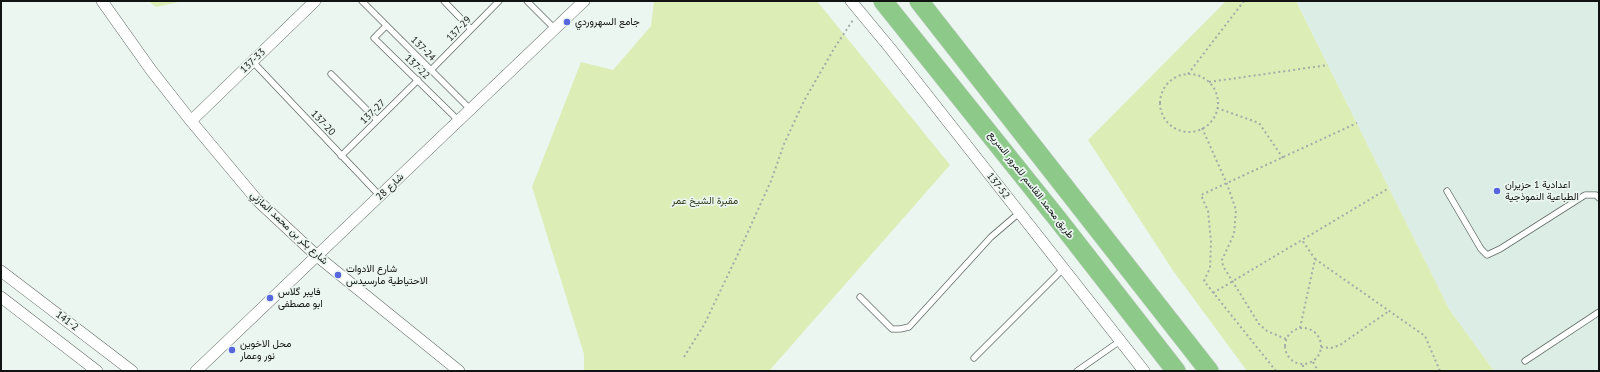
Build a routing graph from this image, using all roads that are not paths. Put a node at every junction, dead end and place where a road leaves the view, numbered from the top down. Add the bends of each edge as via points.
1 (102, 1) edge
2 (315, 1) edge
3 (362, 1) edge
4 (444, 1) edge
5 (499, 1) edge
6 (527, 1) edge
7 (584, 1) edge
8 (851, 1) edge
9 (883, 1) edge
10 (919, 1) edge
11 (386, 26) junction
12 (555, 29) junction
13 (471, 30) junction
14 (253, 62) junction
15 (431, 70) junction
16 (331, 74) dead end
17 (418, 80) junction
18 (471, 110) junction
19 (378, 120) junction
20 (191, 121) junction
21 (459, 121) junction
22 (341, 156) junction
23 (1447, 191) dead end
24 (380, 197) junction
25 (1599, 198) edge
26 (1019, 213) junction
27 (317, 256) junction
28 (1063, 270) junction
29 (1, 271) edge
30 (1, 297) edge
31 (860, 297) dead end
32 (1599, 312) edge
33 (1120, 340) junction
34 (974, 358) dead end
35 (1525, 361) dead end
36 (97, 371) edge
37 (132, 371) edge
38 (196, 371) edge
39 (460, 371) edge
40 (1078, 371) edge
41 (1144, 371) edge
42 (1176, 371) edge
43 (1209, 371) edge

1 - 20 street, شارع بكر بن محمد المازني
2 - 14 street, 137-33
3 - 11 lane, 137-24
4 - 13 lane
5 - 13 lane, 137-29
6 - 12 lane
7 - 12 street, شارع 28
8 - 26 street, 137-52
9 - 42 highway, طريق محمد القاسم للمرور السريع via 1056,216
10 - 43 highway
11 - 15 lane, 137-24
11 - 17 lane, 137-22 via 374,38
12 - 18 street, شارع 28
13 - 15 lane, 137-29
14 - 20 street, 137-33
14 - 22 lane, 137-20
15 - 18 lane, 137-24
16 - 19 lane
17 - 19 lane, 137-27
17 - 21 lane, 137-22
18 - 21 street, شارع 28
19 - 22 lane, 137-27
20 - 27 street, شارع بكر بن محمد المازني via 257,200
21 - 24 street, شارع 28
22 - 24 lane, 137-20
23 - 25 lane via 1487,255 1585,195 1596,195
24 - 27 street, شارع 28
26 - 28 street, 137-52
26 - 31 lane via 991,237 909,327 892,329
27 - 38 street, شارع 28
27 - 39 street, شارع بكر بن محمد المازني
28 - 33 street, 137-52
28 - 34 lane
29 - 37 street, 141-2
30 - 36 street
32 - 35 lane
33 - 40 lane
33 - 41 street, 137-52

